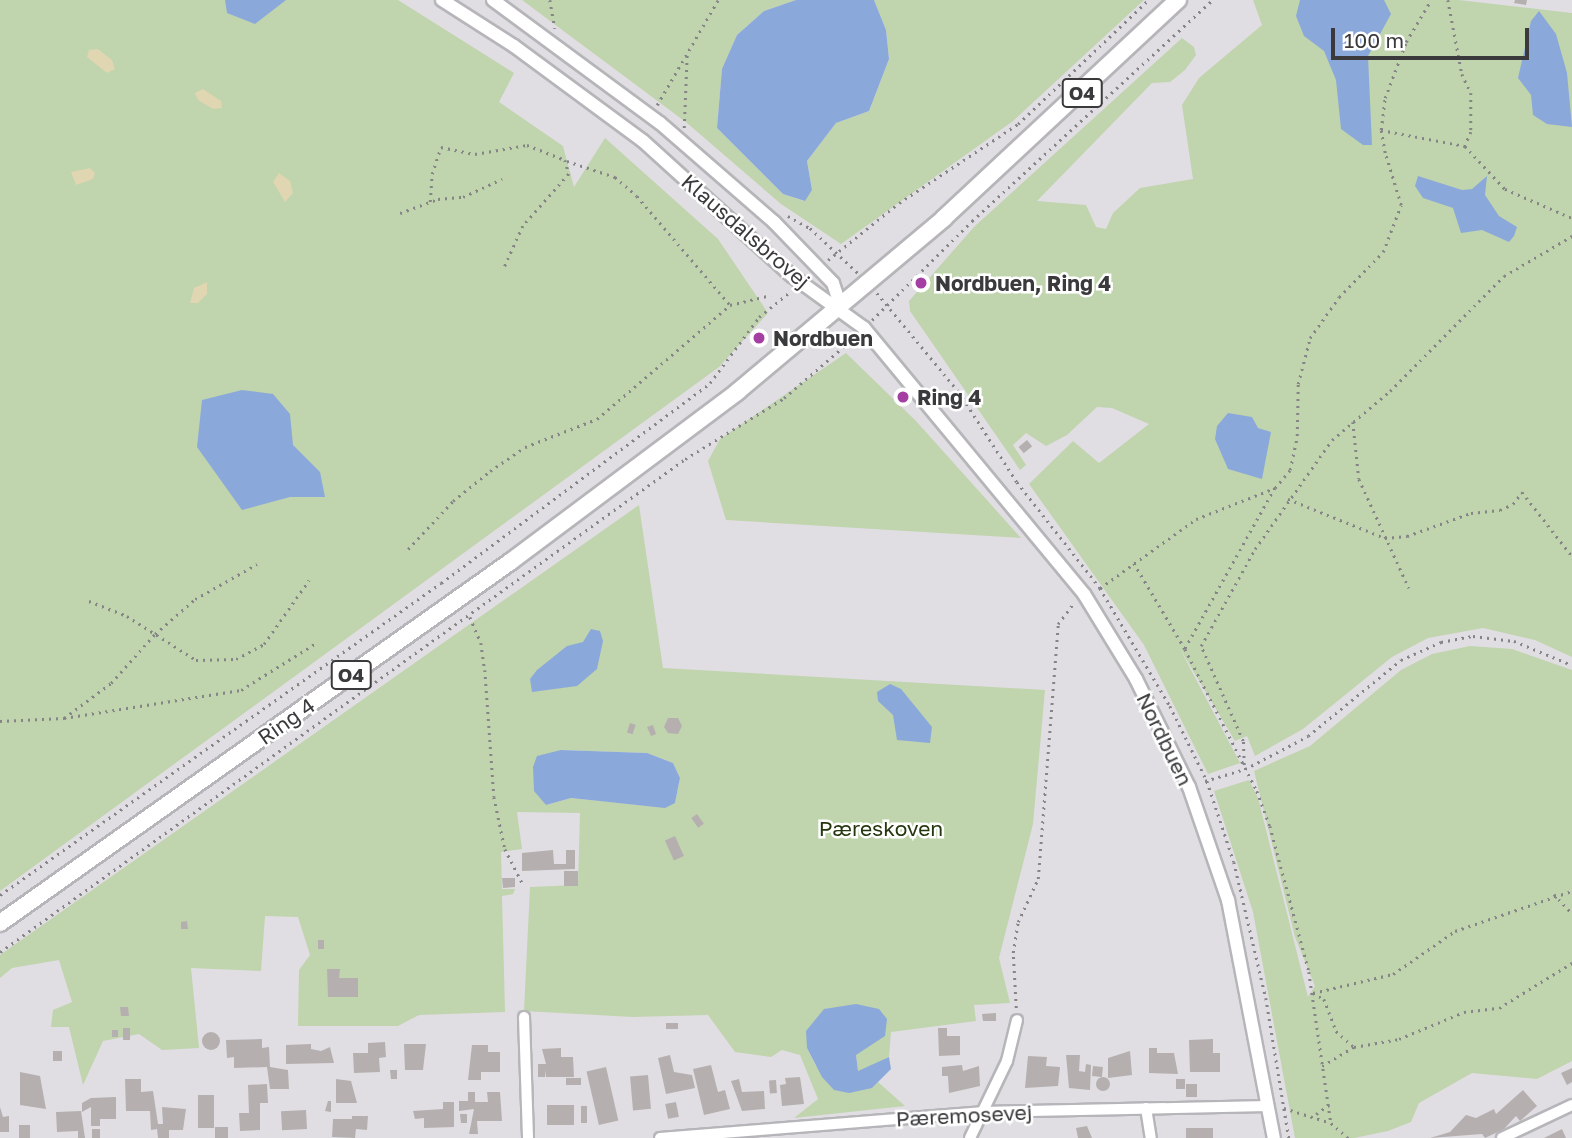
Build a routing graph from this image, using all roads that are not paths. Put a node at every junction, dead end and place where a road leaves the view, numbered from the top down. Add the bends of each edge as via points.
1 (442, 0) edge
2 (493, 0) edge
3 (1178, 0) edge
4 (841, 308) junction
5 (0, 923) edge
6 (524, 1017) dead end
7 (1017, 1020) road end
8 (1268, 1105) junction
9 (1572, 1105) edge
10 (1146, 1108) junction
11 (981, 1112) junction
12 (528, 1138) edge
13 (660, 1138) edge
14 (970, 1138) edge
15 (1151, 1138) edge
16 (1274, 1138) edge
17 (1502, 1138) edge

1 - 4 street, Klausdalsbrovej via 514,46 643,141 801,282
2 - 4 street, Klausdalsbrovej via 660,123 820,267 833,283
3 - 4 main road, Ring 4 / O4 via 983,183
4 - 5 main road, Ring 4 / O4 via 699,422 510,562
4 - 8 street, Nordbuen via 870,336 1084,594 1136,679 1189,787 1228,900
6 - 12 street
7 - 11 street via 1007,1061
8 - 10 street, Pæremosevej
8 - 16 street, Nordbuen
9 - 17 street
10 - 11 street, Pæremosevej
10 - 15 street
11 - 13 street, Pæremosevej
11 - 14 street

